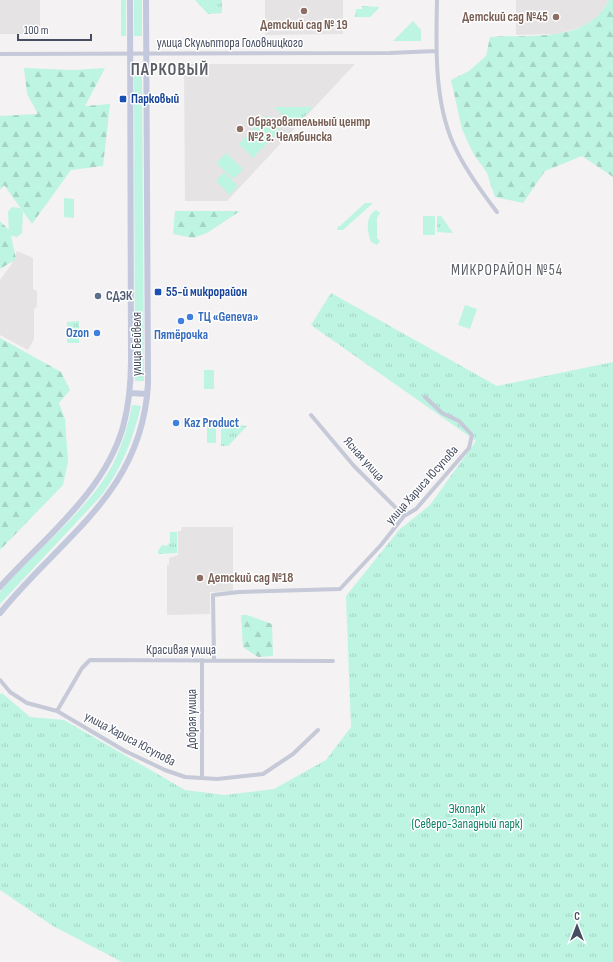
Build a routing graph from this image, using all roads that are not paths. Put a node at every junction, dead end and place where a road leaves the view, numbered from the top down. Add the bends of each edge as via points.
1 (130, 0) edge
2 (146, 0) edge
3 (437, 0) edge
4 (436, 51) junction
5 (0, 54) edge
6 (130, 54) junction
7 (146, 54) junction
8 (497, 212) dead end
9 (130, 393) junction
10 (147, 394) junction
11 (425, 397) dead end
12 (311, 414) dead end
13 (404, 516) junction
14 (0, 587) edge
15 (0, 613) edge
16 (202, 660) junction
17 (214, 660) junction
18 (333, 661) dead end
19 (0, 680) edge
20 (57, 711) junction
21 (318, 730) dead end
22 (202, 777) junction

1 - 6 main road, улица Бейвеля
2 - 7 main road, улица Бейвеля
3 - 4 street
4 - 7 street, улица Скульптора Головницкого
4 - 8 street via 446,126 470,177
5 - 6 street, улица Скульптора Головницкого
6 - 7 street, улица Скульптора Головницкого
6 - 9 main road, улица Бейвеля
7 - 10 main road, улица Бейвеля
9 - 10 main road
9 - 14 main road, улица Бейвеля via 119,440 100,477 80,503
10 - 15 main road, улица Бейвеля via 136,446 118,482 73,535
11 - 13 street, улица Хариса Юсупова via 442,413 459,421 472,435 469,448 416,509
12 - 13 street, Ясная улица via 354,466
13 - 17 street, улица Хариса Юсупова via 386,540 340,589 215,594 212,598
16 - 17 street, Красивая улица
16 - 20 street, Красивая улица via 90,660 82,668
16 - 22 street, Добрая улица
17 - 18 street, Красивая улица
19 - 20 street, улица Хариса Юсупова via 10,692 27,703
20 - 22 street, улица Хариса Юсупова via 125,751 165,770 185,776
21 - 22 street, улица Хариса Юсупова via 293,754 263,774 217,779

